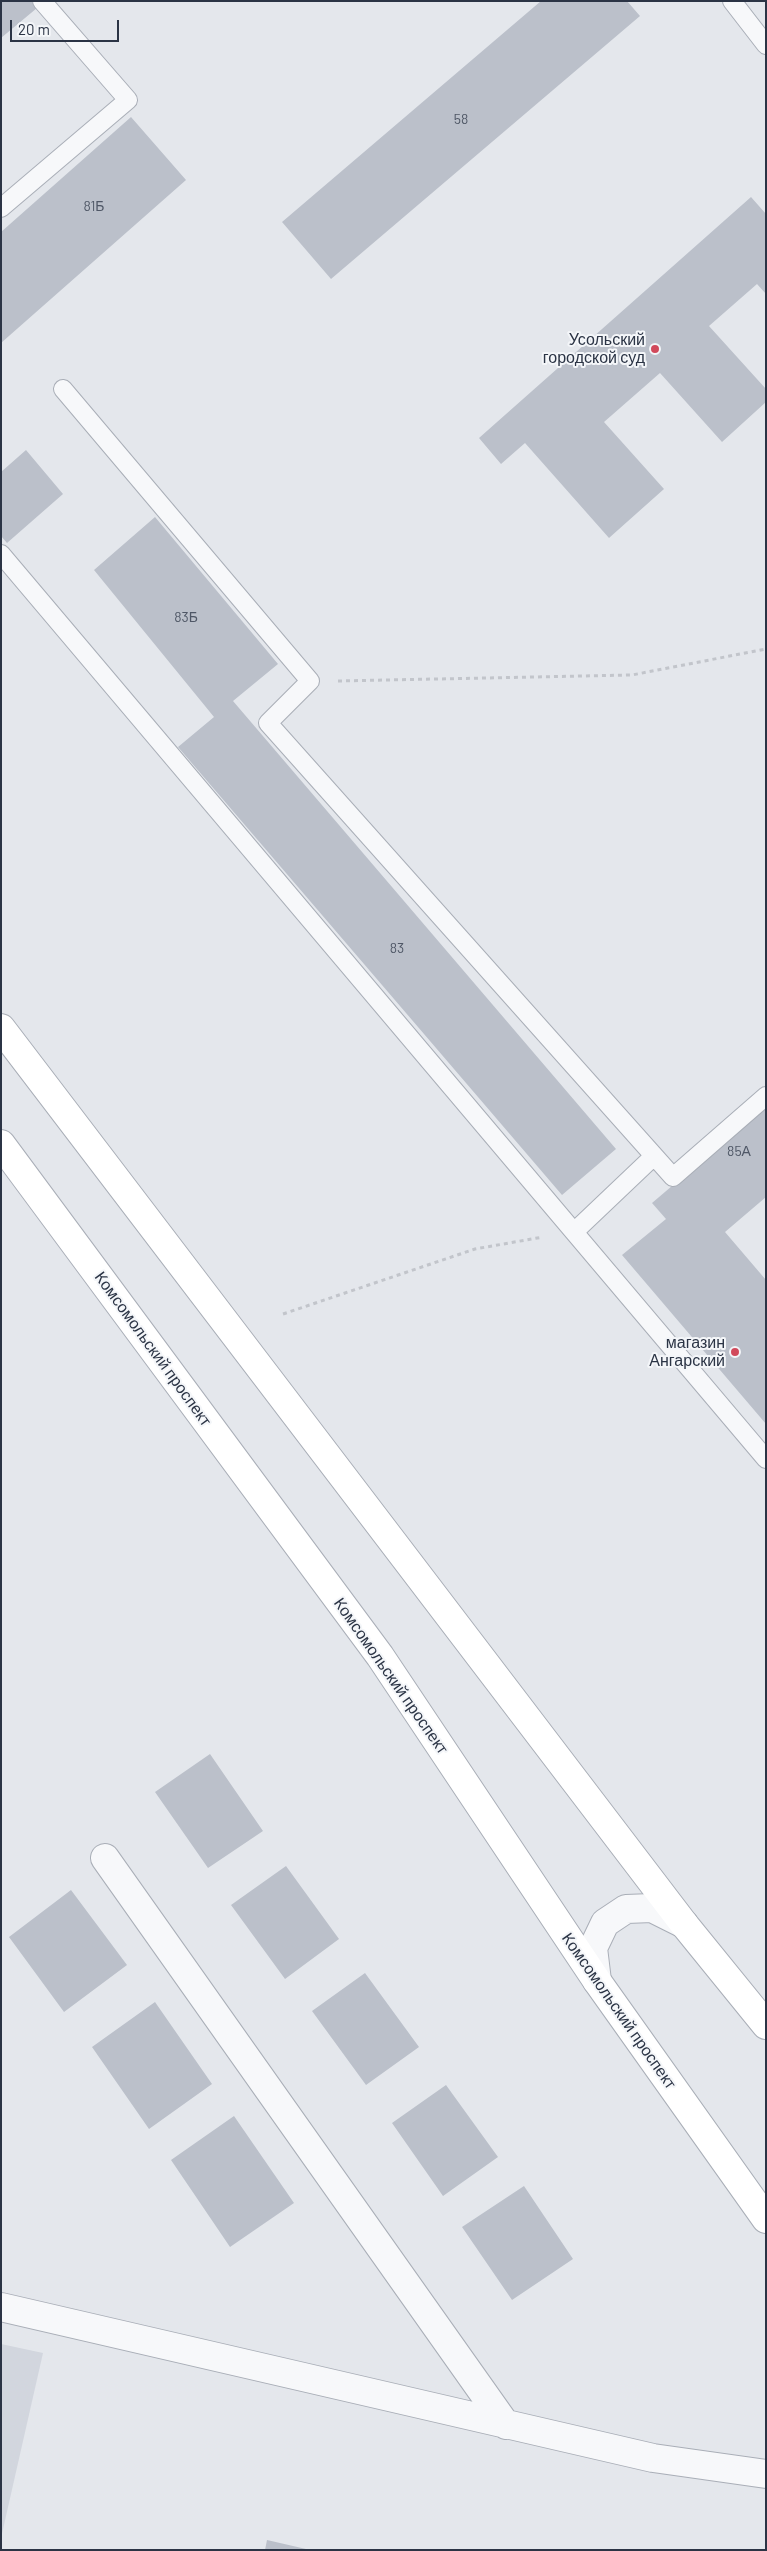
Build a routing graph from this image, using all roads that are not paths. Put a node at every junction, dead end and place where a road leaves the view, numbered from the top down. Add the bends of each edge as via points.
1 (42, 1) edge
2 (732, 1) edge
3 (766, 45) edge
4 (1, 208) edge
5 (63, 389) dead end
6 (1, 554) edge
7 (1, 1028) edge
8 (766, 1096) edge
9 (1, 1144) edge
10 (654, 1156) junction
11 (574, 1232) junction
12 (766, 1459) edge
13 (105, 1858) dead end
14 (684, 1924) junction
15 (597, 1981) junction
16 (766, 2025) edge
17 (766, 2219) edge
18 (1, 2307) edge
19 (506, 2425) junction
20 (766, 2474) edge

1 - 4 lane via 128,100
2 - 3 lane
5 - 10 lane via 310,681 268,723
6 - 11 lane
7 - 14 main road
8 - 10 lane via 673,1177
9 - 15 main road, Комсомольский проспект via 380,1656
10 - 11 lane
11 - 12 lane
13 - 19 street
14 - 15 street via 652,1908 626,1909 612,1918 605,1923 594,1948
14 - 16 main road
15 - 17 main road, Комсомольский проспект
18 - 19 street
19 - 20 street via 653,2458

